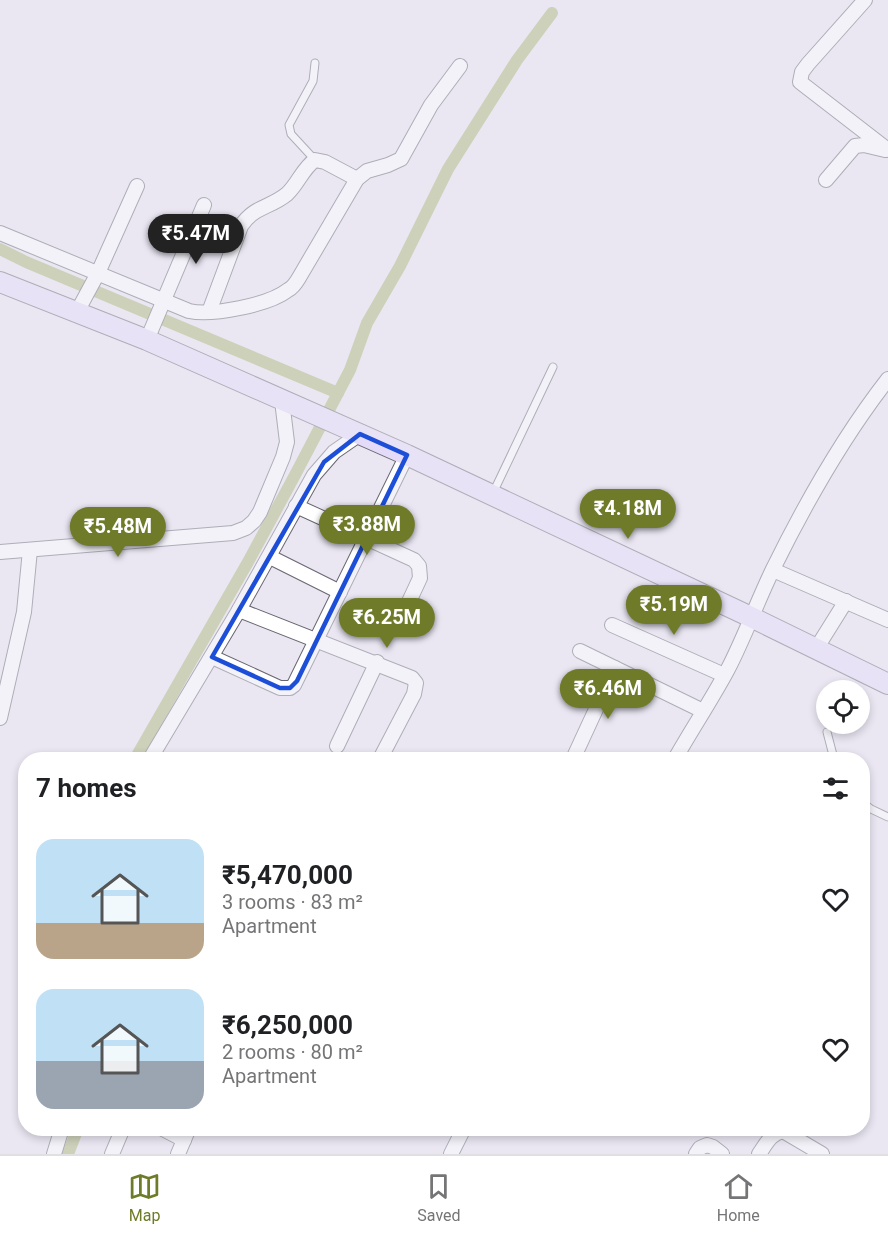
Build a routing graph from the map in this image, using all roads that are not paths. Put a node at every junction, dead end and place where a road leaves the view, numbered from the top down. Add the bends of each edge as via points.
1 (866, 0) edge
2 (315, 63) dead end
3 (460, 66) dead end
4 (888, 150) edge
5 (315, 160) junction
6 (357, 178) junction
7 (826, 180) dead end
8 (137, 186) dead end
9 (204, 205) dead end
10 (0, 233) edge
11 (0, 282) edge
12 (88, 292) junction
13 (161, 307) junction
14 (208, 312) junction
15 (150, 333) junction
16 (553, 367) dead end
17 (888, 379) edge
18 (292, 405) junction
19 (356, 432) junction
20 (407, 455) junction
21 (491, 496) junction
22 (296, 506) junction
23 (366, 538) junction
24 (30, 550) junction
25 (0, 552) edge
26 (270, 557) junction
27 (773, 570) junction
28 (340, 592) junction
29 (846, 601) junction
30 (240, 610) junction
31 (753, 618) junction
32 (888, 620) edge
33 (400, 621) dead end
34 (612, 625) dead end
35 (317, 640) junction
36 (816, 649) junction
37 (580, 651) dead end
38 (212, 657) junction
39 (377, 662) junction
40 (615, 668) junction
41 (724, 675) junction
42 (888, 684) edge
43 (703, 711) junction
44 (0, 717) edge
45 (828, 734) edge
46 (337, 747) dead end
47 (154, 752) edge
48 (384, 752) edge
49 (576, 752) edge
50 (679, 752) edge
51 (832, 752) edge
52 (870, 808) edge
53 (888, 817) edge
54 (60, 1136) edge
55 (120, 1136) edge
56 (186, 1136) edge
57 (460, 1136) edge
58 (772, 1136) edge
59 (791, 1136) edge
60 (54, 1154) edge
61 (112, 1154) edge
62 (178, 1154) edge
63 (451, 1154) edge
64 (696, 1154) edge
65 (722, 1154) edge
66 (759, 1154) edge
67 (822, 1154) edge

1 - 4 street via 808,64 800,82
2 - 5 lane via 313,81 289,125 291,134
3 - 6 street via 431,105 400,159
4 - 7 street via 855,146
5 - 6 street
5 - 14 street via 286,195 247,216
6 - 14 street via 294,286 262,302
8 - 12 street
9 - 13 street
10 - 12 street
11 - 12 street
12 - 13 street
12 - 15 street
13 - 14 street
13 - 15 street
15 - 18 street
16 - 21 lane
17 - 27 street via 830,461
18 - 19 street
18 - 24 street via 283,409 286,449 260,513 246,528 232,533
19 - 20 street
19 - 22 street via 324,462
20 - 21 street
20 - 23 street
21 - 31 street
22 - 23 street
22 - 26 street
23 - 28 street
23 - 33 street via 419,566 420,578
24 - 25 street
24 - 44 street via 24,612
26 - 28 street
26 - 30 street
27 - 29 street
27 - 31 street
28 - 35 street
29 - 32 street
29 - 36 street
30 - 35 street
30 - 38 street
31 - 36 street
31 - 41 street
34 - 41 street
35 - 38 street via 294,686 286,689
35 - 39 street
36 - 42 street
37 - 40 street
38 - 47 street
39 - 46 street
39 - 48 street via 416,682 414,694
40 - 43 street
40 - 49 street
41 - 43 street
43 - 50 street
45 - 51 lane
52 - 53 lane
54 - 60 street
55 - 61 street
56 - 62 street
57 - 63 street
58 - 66 street
59 - 67 street
64 - 65 street via 707,1145

